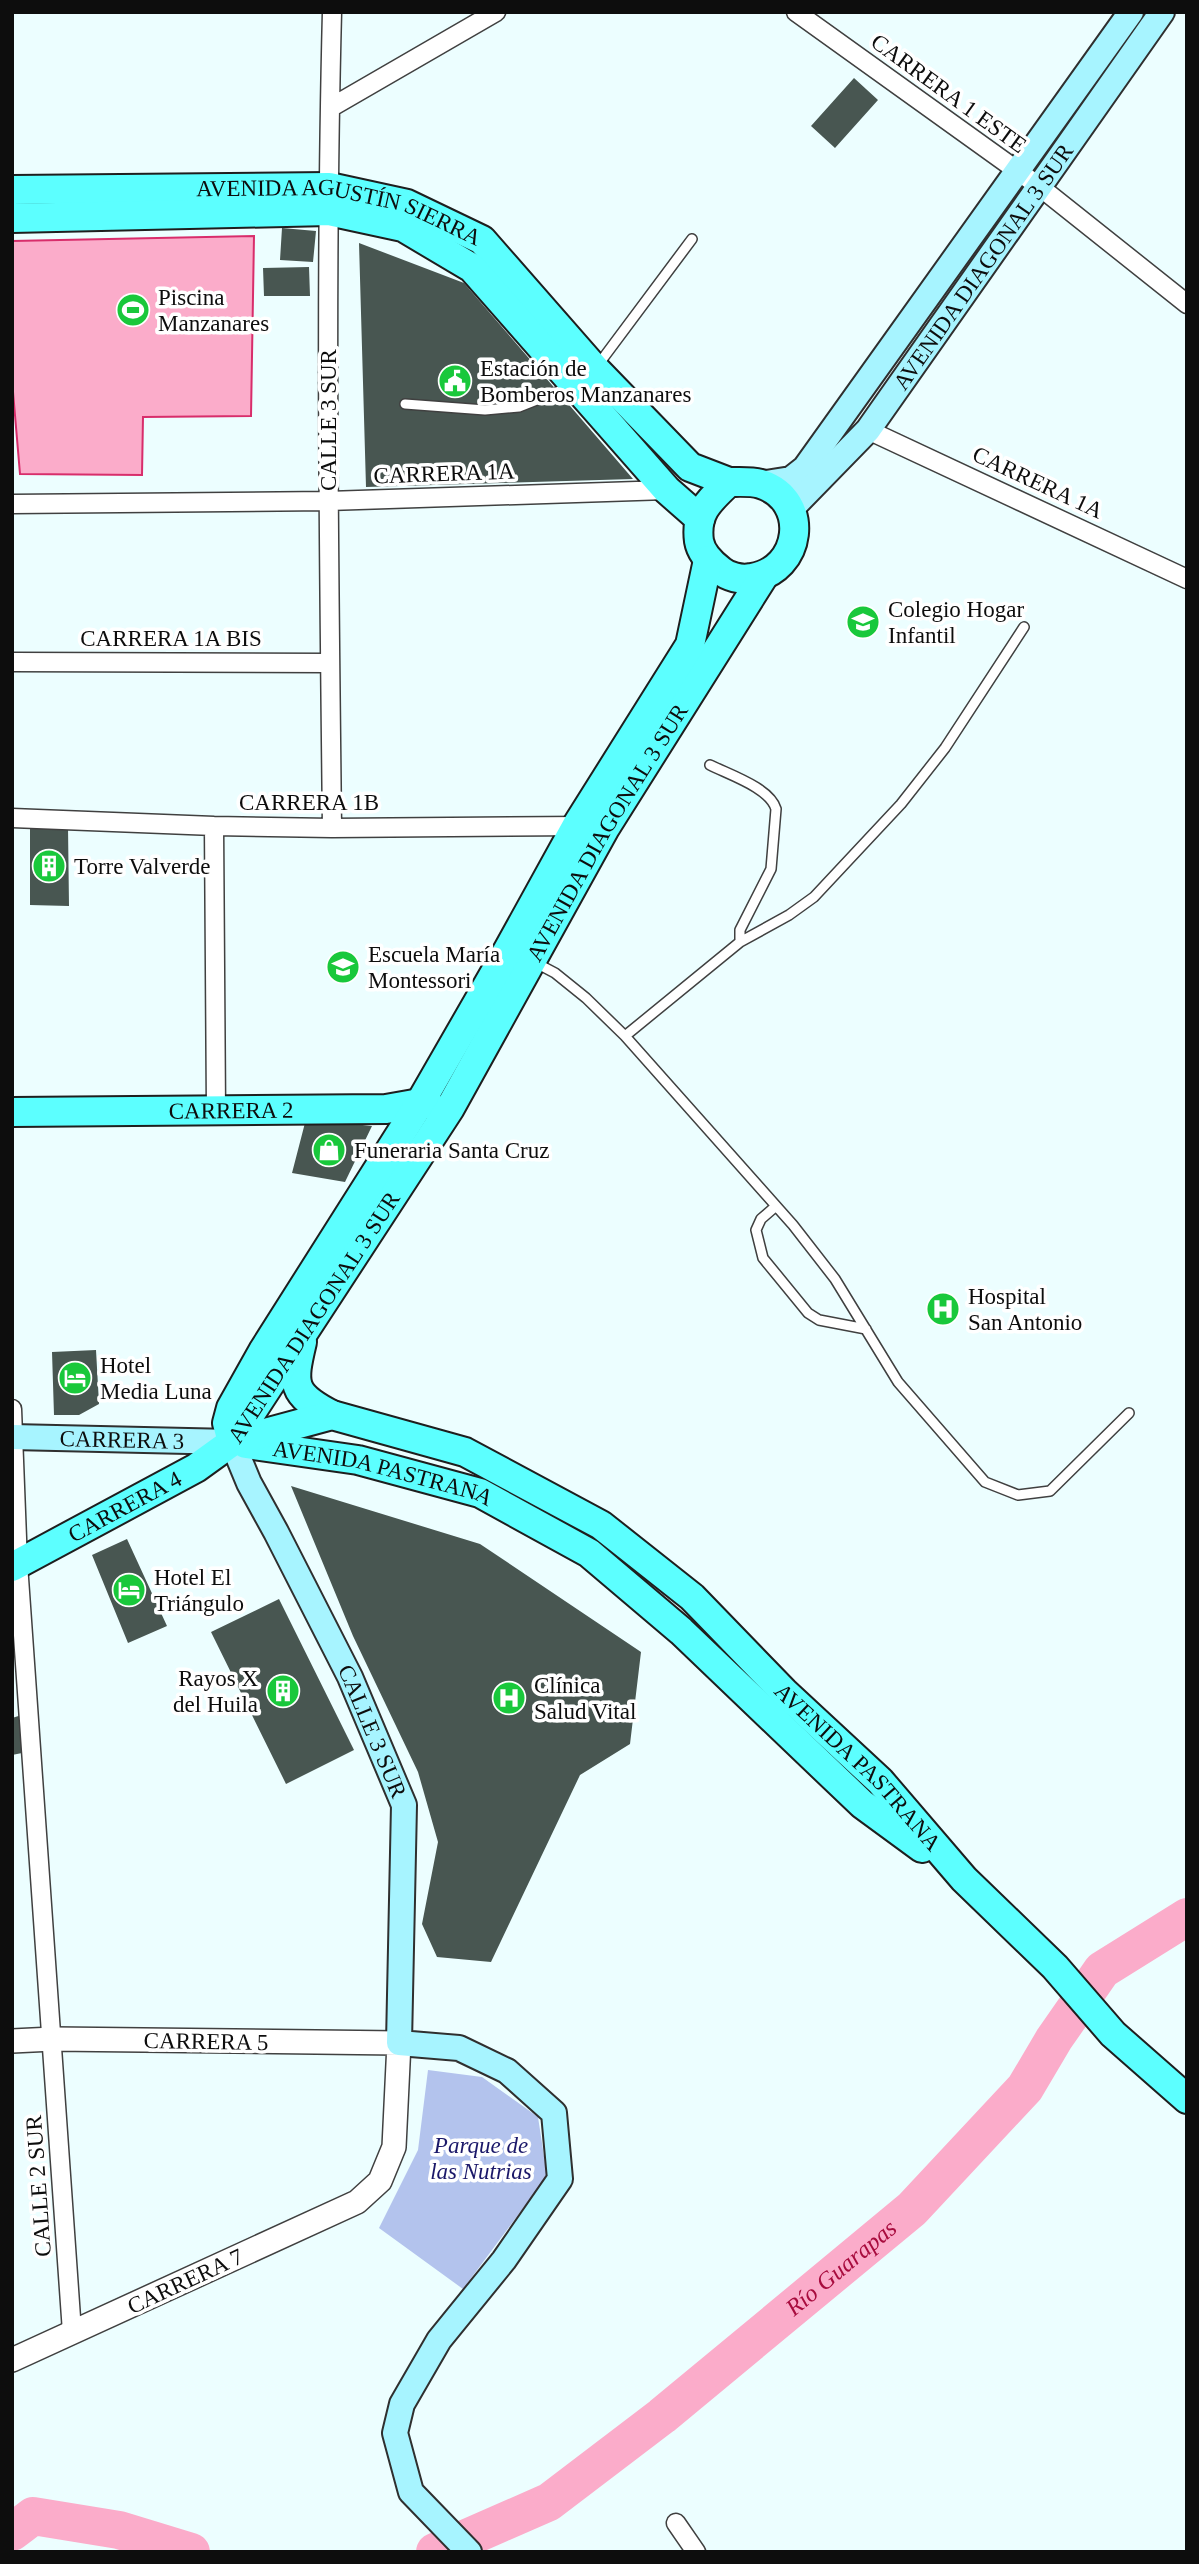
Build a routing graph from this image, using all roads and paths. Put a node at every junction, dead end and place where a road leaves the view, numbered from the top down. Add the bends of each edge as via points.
1 (332, 12) edge
2 (496, 12) edge
3 (796, 12) edge
4 (1131, 12) edge
5 (1162, 12) edge
6 (330, 108) junction
7 (1016, 171) junction
8 (1040, 187) junction
9 (12, 190) edge
10 (329, 199) junction
11 (12, 218) edge
12 (692, 239) dead end
13 (1187, 304) edge
14 (584, 377) junction
15 (405, 404) dead end
16 (868, 430) junction
17 (729, 482) junction
18 (760, 484) junction
19 (667, 489) junction
20 (328, 501) junction
21 (12, 504) edge
22 (791, 509) junction
23 (700, 519) junction
24 (708, 560) junction
25 (764, 577) junction
26 (1187, 579) edge
27 (1024, 627) dead end
28 (12, 662) edge
29 (330, 663) junction
30 (710, 765) dead end
31 (12, 818) edge
32 (577, 825) junction
33 (214, 826) junction
34 (332, 828) junction
35 (605, 828) junction
36 (740, 942) junction
37 (519, 955) junction
38 (625, 1036) junction
39 (420, 1103) junction
40 (450, 1108) junction
41 (216, 1111) junction
42 (12, 1112) edge
43 (776, 1206) junction
44 (305, 1329) junction
45 (866, 1329) junction
46 (12, 1409) edge
47 (1129, 1413) dead end
48 (332, 1415) junction
49 (13, 1437) edge
50 (233, 1442) junction
51 (15, 1565) edge
52 (964, 1879) junction
53 (53, 2039) junction
54 (12, 2041) edge
55 (400, 2043) junction
56 (1187, 2099) edge
57 (357, 2202) joint
58 (72, 2332) junction
59 (12, 2360) edge
60 (676, 2523) dead end
61 (469, 2552) edge
62 (696, 2552) edge

1 - 6 street, CALLE 3 SUR
2 - 6 street
3 - 7 street, CARRERA 1 ESTE
4 - 7 main road, AVENIDA DIAGONAL 3 SUR
5 - 8 main road, AVENIDA DIAGONAL 3 SUR
6 - 10 street, CALLE 3 SUR
7 - 8 street, CARRERA 1 ESTE
7 - 18 main road, AVENIDA DIAGONAL 3 SUR via 805,468 791,478
8 - 13 street, CARRERA 1 ESTE
8 - 16 main road, AVENIDA DIAGONAL 3 SUR
9 - 10 main road, AVENIDA AGUSTÍN SIERRA
10 - 11 main road, AVENIDA AGUSTÍN SIERRA
10 - 14 main road, AVENIDA AGUSTÍN SIERRA via 402,227 472,268
10 - 20 street, CALLE 3 SUR
12 - 14 lane
14 - 15 lane via 519,407 485,410
14 - 17 main road, AVENIDA AGUSTÍN SIERRA via 690,467
14 - 19 main road, AVENIDA AGUSTÍN SIERRA
16 - 22 main road, AVENIDA DIAGONAL 3 SUR
16 - 26 street, CARRERA 1A
17 - 18 main road
17 - 23 main road via 706,503
18 - 22 main road via 778,493
19 - 20 street, CARRERA 1A
19 - 23 main road, AVENIDA AGUSTÍN SIERRA
20 - 21 street, CARRERA 1A
20 - 29 street, CALLE 3 SUR
22 - 25 main road via 796,536 785,561
23 - 24 main road via 699,542
24 - 25 main road via 724,573 744,579
24 - 32 main road, AVENIDA DIAGONAL 3 SUR via 690,645
25 - 35 main road, AVENIDA DIAGONAL 3 SUR
27 - 36 lane via 945,748 901,804 814,897
28 - 29 street, CARRERA 1A BIS
29 - 34 street, CALLE 3 SUR
30 - 36 lane via 763,792 774,800 776,810 771,869 740,930
31 - 33 street, CARRERA 1B
32 - 34 street, CARRERA 1B
32 - 35 street, CARRERA 1B
32 - 37 main road, AVENIDA DIAGONAL 3 SUR
33 - 34 street, CARRERA 1B
33 - 41 street
35 - 37 main road, AVENIDA DIAGONAL 3 SUR
36 - 38 lane
37 - 38 lane via 555,973
37 - 39 main road, AVENIDA DIAGONAL 3 SUR
37 - 40 main road, AVENIDA DIAGONAL 3 SUR
38 - 43 lane
39 - 40 main road, CARRERA 2
39 - 41 main road, CARRERA 2 via 386,1110
39 - 50 main road, AVENIDA DIAGONAL 3 SUR via 231,1408 227,1423
40 - 44 main road, AVENIDA DIAGONAL 3 SUR
41 - 42 main road, CARRERA 2
43 - 45 lane via 835,1279
43 - 45 lane via 756,1230 763,1258 808,1313 819,1320
44 - 48 main road via 295,1373 297,1389
44 - 50 main road, AVENIDA DIAGONAL 3 SUR
45 - 47 lane via 898,1382 985,1482 1018,1495 1050,1491
46 - 49 street, CALLE 2 SUR
48 - 50 main road, AVENIDA PASTRANA
48 - 52 main road, AVENIDA PASTRANA via 465,1452 601,1525 692,1597 784,1692 880,1781
49 - 50 main road, CARRERA 3
49 - 51 street, CALLE 2 SUR
50 - 51 main road, CARRERA 4 via 196,1468
50 - 52 main road, AVENIDA PASTRANA via 358,1460 480,1493 589,1553 681,1631 862,1804
50 - 55 main road, CALLE 3 SUR via 248,1483 349,1677 404,1805
51 - 53 street, CALLE 2 SUR
52 - 56 main road, AVENIDA PASTRANA via 1055,1968 1113,2034
53 - 54 street, CARRERA 5
53 - 55 street, CARRERA 5
53 - 58 street, CALLE 2 SUR
55 - 57 street, CALLE 3 SUR via 394,2147 380,2180
55 - 61 main road via 459,2048 508,2071 554,2113 560,2179 504,2260 439,2340 402,2404 395,2433 411,2492
57 - 58 street, CARRERA 7
58 - 59 street, CARRERA 7
60 - 62 street

